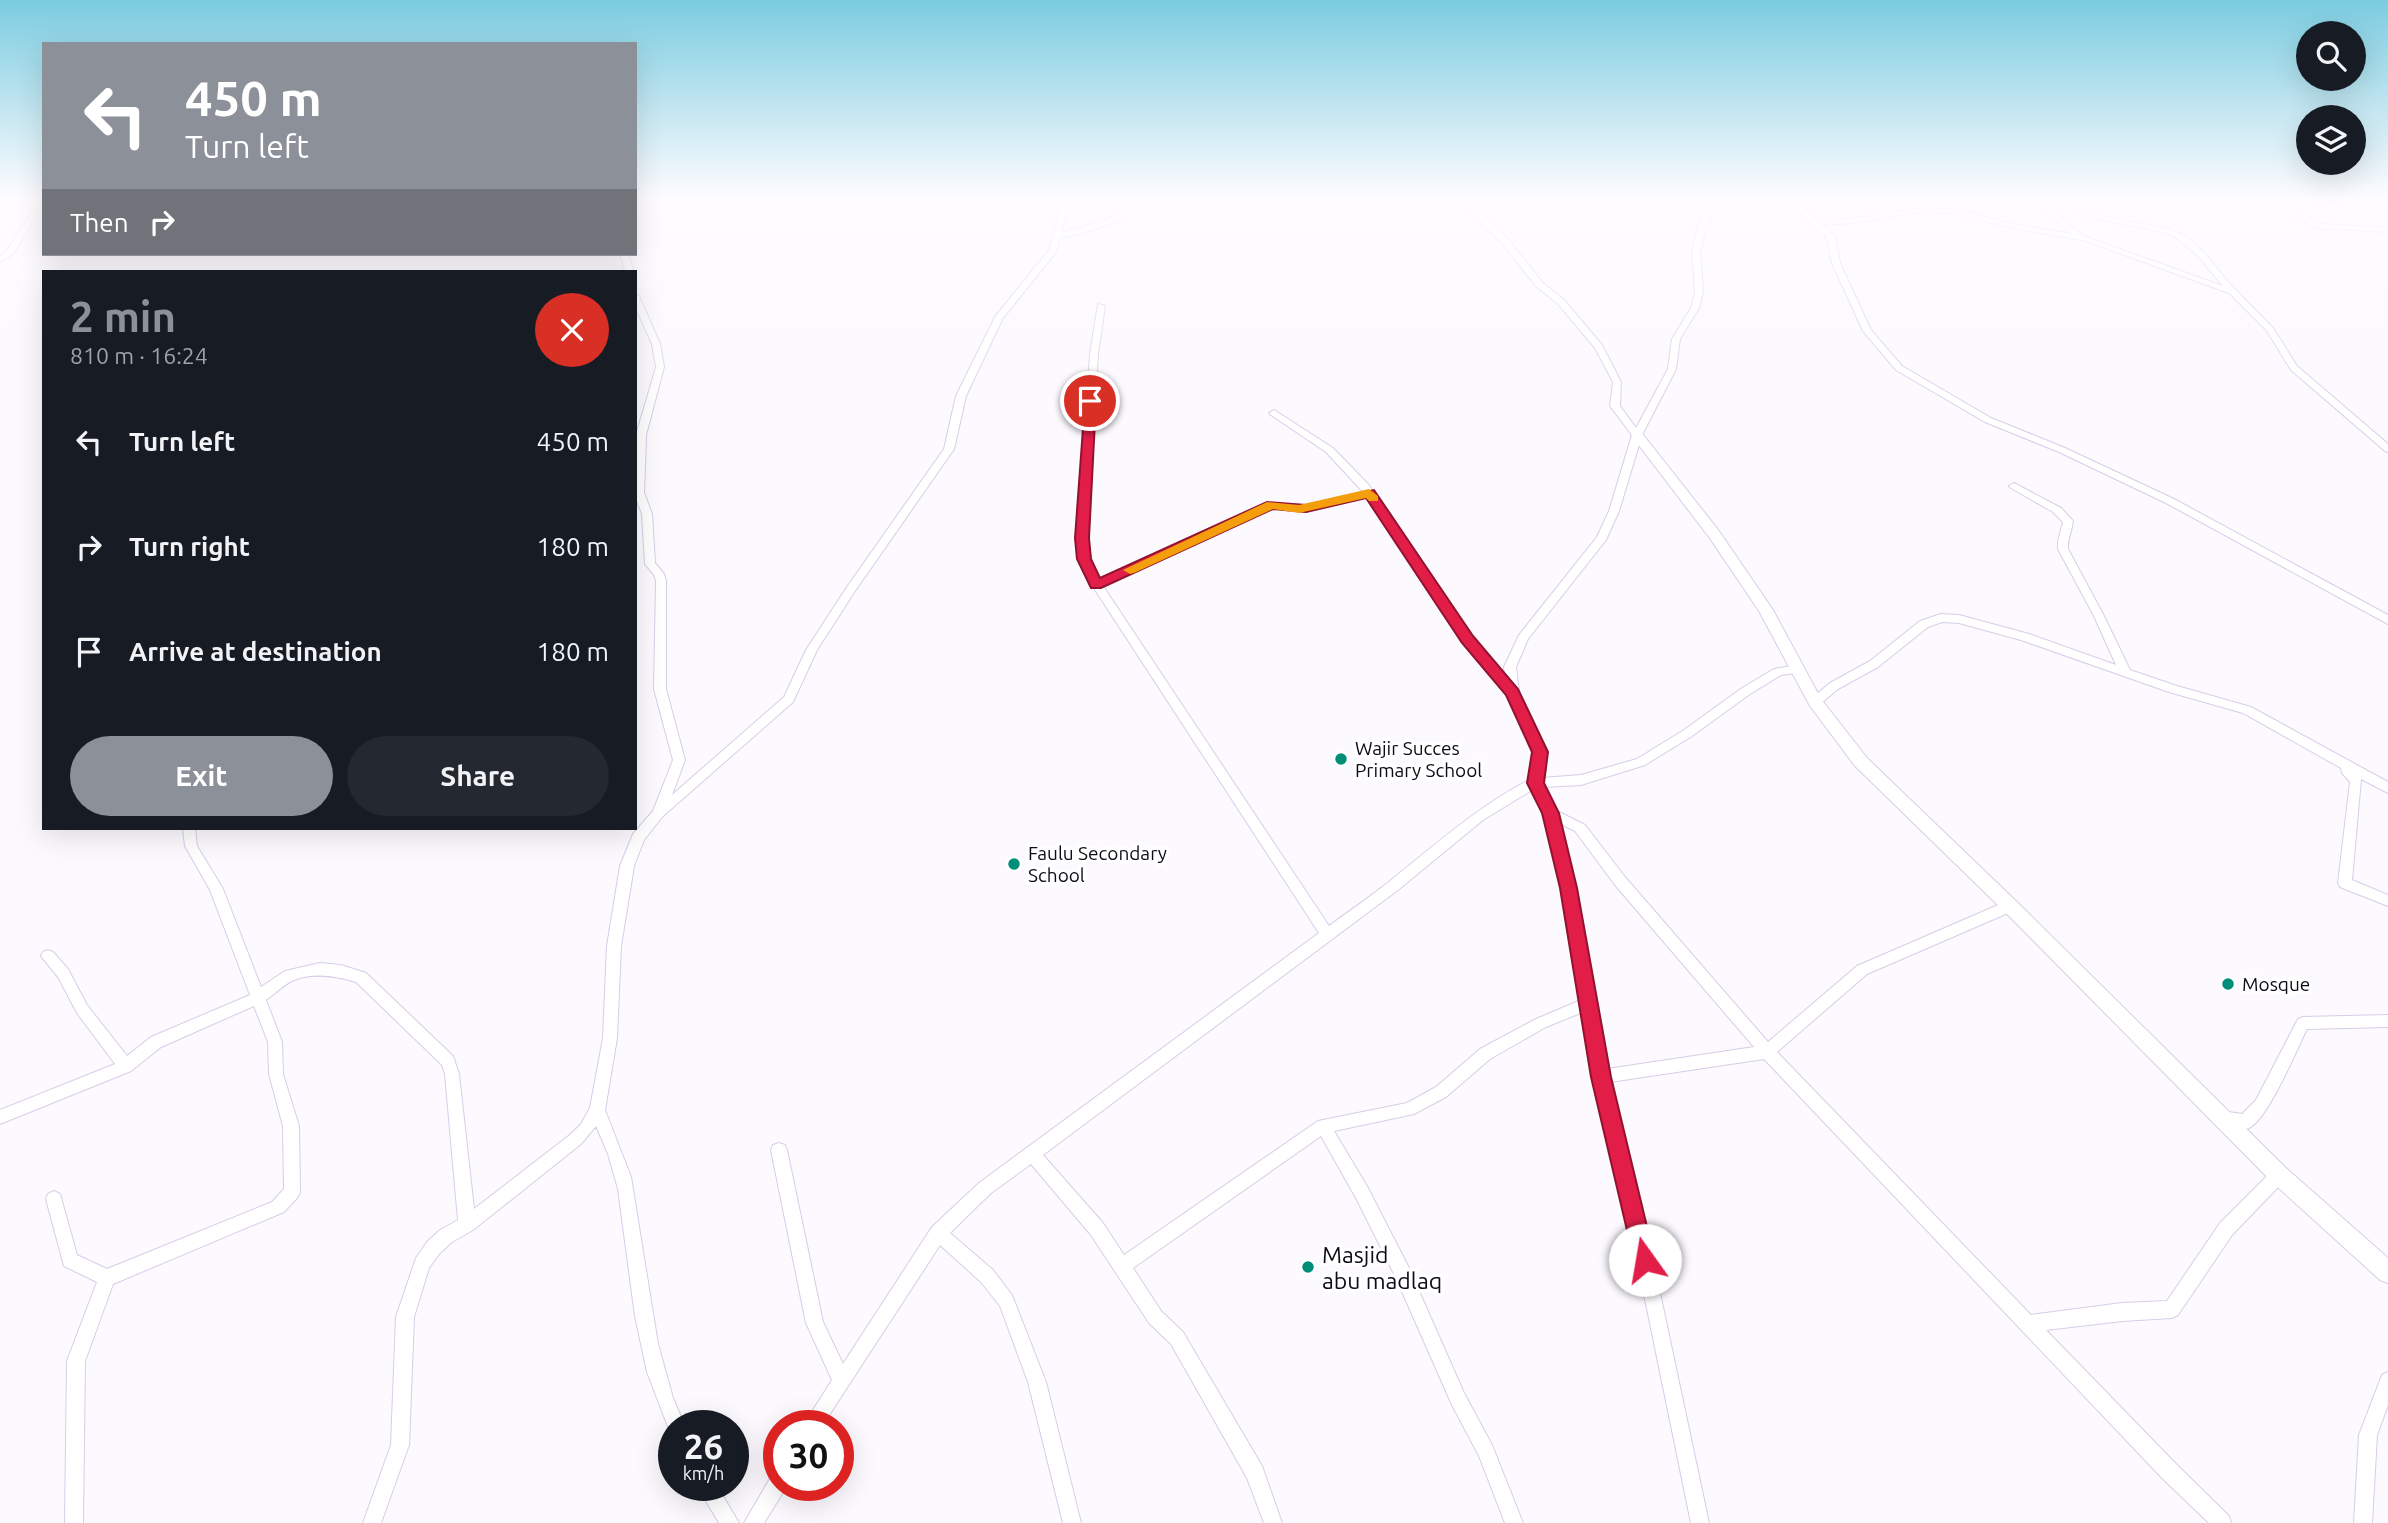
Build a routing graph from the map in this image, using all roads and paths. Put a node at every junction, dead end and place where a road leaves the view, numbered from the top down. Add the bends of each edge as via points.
1 (1036, 271) edge
2 (1529, 271) edge
3 (1697, 271) edge
4 (1840, 271) edge
5 (2180, 271) edge
6 (2216, 271) edge
7 (2235, 294) junction
8 (637, 301) edge
9 (1101, 306) dead end
10 (1274, 413) dead end
11 (1637, 435) junction
12 (2388, 449) edge
13 (2014, 486) dead end
14 (1369, 493) junction
15 (641, 515) edge
16 (1096, 585) junction
17 (2388, 620) edge
18 (1798, 669) junction
19 (2126, 673) junction
20 (1513, 692) junction
21 (1815, 702) junction
22 (2339, 762) junction
23 (1535, 783) junction
24 (2388, 788) edge
25 (1550, 813) junction
26 (658, 814) junction
27 (189, 830) edge
28 (2388, 901) edge
29 (2010, 906) junction
30 (1327, 934) junction
31 (48, 956) dead end
32 (257, 998) junction
33 (1588, 1003) junction
34 (2388, 1021) edge
35 (1767, 1052) junction
36 (126, 1066) junction
37 (1601, 1077) junction
38 (597, 1110) junction
39 (0, 1117) edge
40 (2222, 1118) junction
41 (1323, 1126) junction
42 (779, 1150) dead end
43 (1032, 1154) junction
44 (2279, 1175) junction
45 (54, 1199) dead end
46 (467, 1224) junction
47 (938, 1233) junction
48 (1122, 1265) junction
49 (2388, 1272) edge
50 (107, 1278) junction
51 (2027, 1324) junction
52 (841, 1380) junction
53 (2388, 1381) edge
54 (668, 1410) edge
55 (822, 1410) edge
56 (716, 1501) edge
57 (767, 1501) edge
58 (74, 1523) edge
59 (372, 1523) edge
60 (730, 1523) edge
61 (753, 1523) edge
62 (1072, 1523) edge
63 (1273, 1523) edge
64 (1514, 1523) edge
65 (1700, 1523) edge
66 (2222, 1523) edge
67 (2363, 1523) edge

1 - 26 street via 999,317 961,396 948,449 812,650 789,699
2 - 11 street via 1599,347 1617,382 1615,406
3 - 11 street via 1695,307 1676,340 1672,369
4 - 17 street via 1867,331 1899,368 1988,420 2170,501
5 - 7 street
6 - 7 street
7 - 12 street via 2270,330 2294,368
8 - 15 street via 656,344 660,367 641,435
9 - 16 street via 1082,538 1084,559
10 - 14 street via 1335,454
11 - 18 street via 1714,534 1766,610
11 - 20 street via 1602,538 1522,638 1510,667
13 - 19 street via 2068,521 2063,550
14 - 16 street via 1306,509 1272,505
14 - 20 street via 1467,639
15 - 26 street via 650,564 661,581 660,690 679,760
16 - 30 street
18 - 21 street
18 - 23 street via 1778,672 1641,762 1581,780
19 - 21 street via 2025,637 1941,618 1924,624
19 - 22 street via 2247,710
20 - 23 street via 1540,752
21 - 29 street via 1861,762
22 - 24 street
22 - 28 street via 2356,781 2346,883
23 - 25 street
23 - 30 street via 1478,817
25 - 33 street via 1569,888
25 - 35 street via 1580,828
26 - 38 street via 638,838 627,866 614,946 610,1038
27 - 32 street via 191,846 216,889
29 - 35 street via 1862,970
29 - 40 street
30 - 43 street
31 - 36 street
32 - 36 street via 156,1042
32 - 46 street via 290,975 320,969 341,971 361,977 430,1041 448,1061 452,1074
32 - 50 street via 275,1042 275,1074 291,1126 289,1199
33 - 37 street
33 - 41 street via 1485,1054 1441,1092 1409,1109
34 - 40 street via 2303,1023 2261,1105 2245,1122
35 - 37 street
35 - 51 street
36 - 39 street
37 - 65 street
38 - 46 street via 576,1139
38 - 54 street via 628,1199 648,1348
40 - 44 street
41 - 48 street
41 - 64 street via 1402,1272 1486,1451
42 - 52 street via 815,1323
43 - 47 street via 985,1188
43 - 48 street
44 - 49 street
44 - 51 street via 2226,1229 2172,1310
45 - 50 street via 70,1260
46 - 59 street via 446,1236 427,1256 405,1317 400,1445
47 - 52 street
47 - 62 street via 987,1276 1006,1301 1038,1382
48 - 63 street via 1155,1317 1177,1338 1255,1473
50 - 58 street via 76,1361
51 - 66 street
52 - 55 street
53 - 67 street via 2368,1435
56 - 60 street
57 - 61 street

